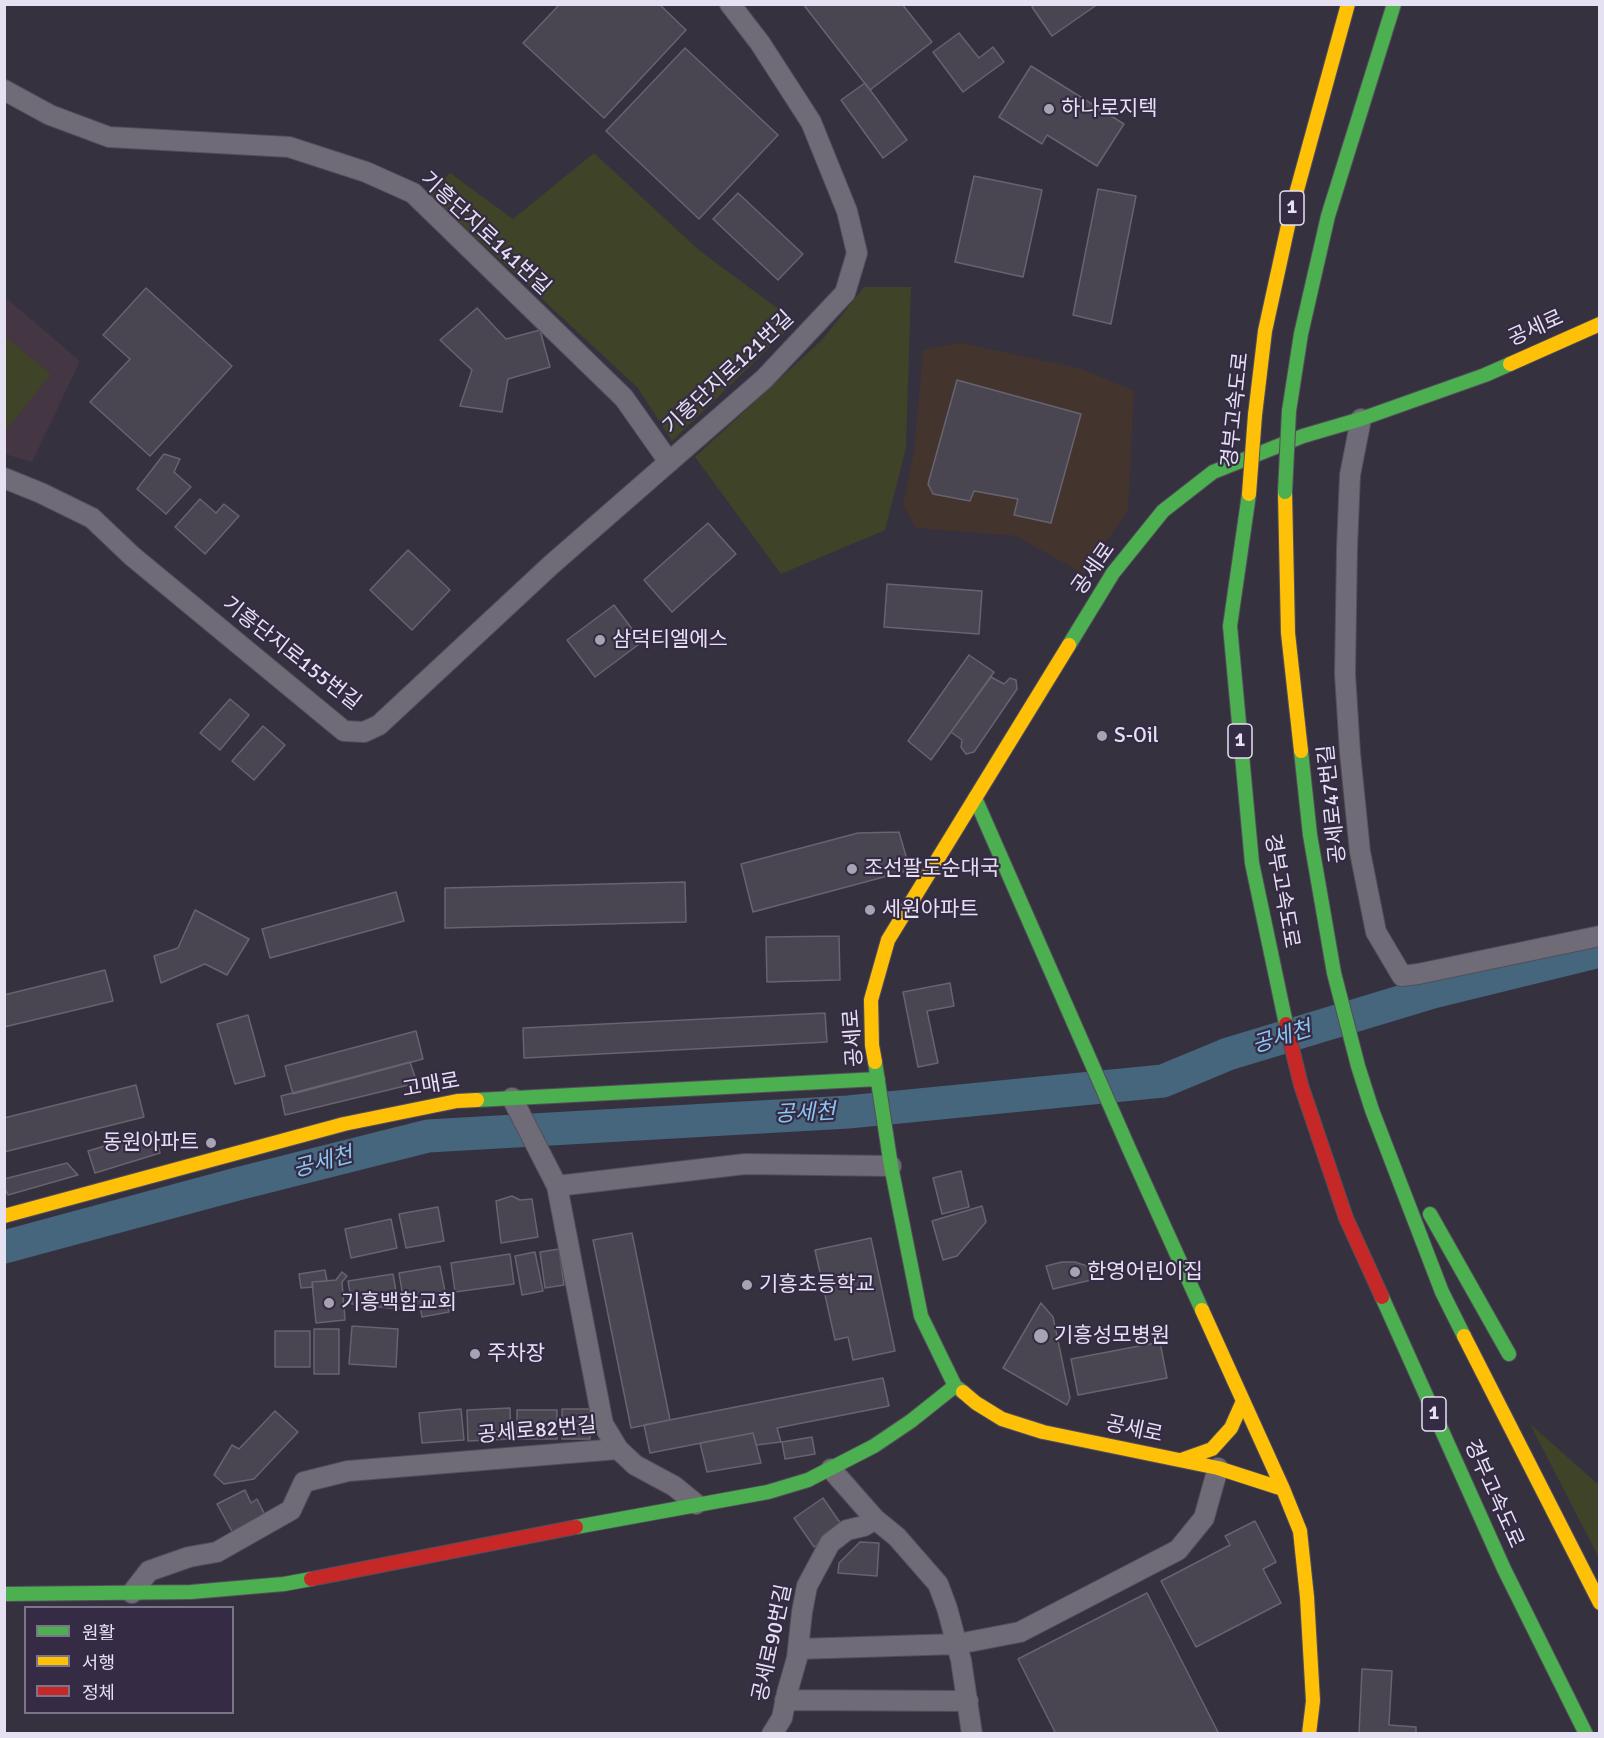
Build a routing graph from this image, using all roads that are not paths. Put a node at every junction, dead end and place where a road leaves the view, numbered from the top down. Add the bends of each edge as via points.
1 (730, 4) edge
2 (1348, 4) edge
3 (1394, 4) edge
4 (4, 90) edge
5 (1599, 324) edge
6 (1361, 418) junction
7 (669, 462) junction
8 (4, 478) edge
9 (975, 798) junction
10 (1599, 936) edge
11 (878, 1079) junction
12 (512, 1098) junction
13 (1371, 1110) junction
14 (891, 1166) junction
15 (557, 1186) junction
16 (4, 1216) edge
17 (1509, 1354) dead end
18 (955, 1386) junction
19 (1243, 1401) junction
20 (618, 1449) junction
21 (1181, 1461) junction
22 (831, 1468) junction
23 (1218, 1468) junction
24 (1283, 1489) junction
25 (696, 1504) junction
26 (874, 1520) junction
27 (132, 1593) junction
28 (4, 1594) edge
29 (1599, 1603) edge
30 (958, 1644) junction
31 (798, 1649) junction
32 (785, 1700) junction
33 (968, 1701) junction
34 (772, 1734) edge
35 (972, 1734) edge
36 (1309, 1734) edge
37 (1586, 1734) edge

1 - 7 street, 기흥단지로121번길 via 811,122 847,211 856,253 845,293 764,380
2 - 37 main road, 경부고속도로 / 1, bridge via 1290,212 1265,331 1249,494 1230,626 1252,863 1301,1085 1346,1218 1504,1569
3 - 13 main road, 경부고속도로 / 1, bridge via 1328,216 1301,334 1289,411 1285,492 1289,645 1310,835 1334,973
4 - 7 street, 기흥단지로141번길 via 50,115 109,137 289,147 366,172 413,194 624,398
5 - 6 main road, 공세로 via 1485,375
6 - 9 main road, 공세로 via 1213,472 1163,511 1113,573
6 - 10 street, 공세로47번길 via 1350,475 1345,674 1360,852 1376,932 1402,976
7 - 8 street, 기흥단지로155번길 via 551,565 406,702 379,725 364,732 344,730 327,718 92,519
9 - 11 main road, 공세로 via 888,940 871,1000
9 - 19 main road
11 - 12 main road, 고매로
11 - 14 main road, 공세로
12 - 15 street, 공세로82번길
12 - 16 main road, 고매로 via 457,1101 344,1124
13 - 17 main road
13 - 29 main road, 경부고속도로 / 1 via 1442,1292
14 - 15 street via 745,1164
14 - 18 main road, 공세로 via 921,1316
15 - 20 street, 공세로82번길 via 603,1424
18 - 21 main road, 공세로 via 1002,1419 1043,1432
18 - 22 main road via 874,1446
19 - 21 main road via 1231,1428 1212,1449
19 - 24 main road
20 - 25 street via 635,1465 674,1486
20 - 27 street, 공세로82번길 via 348,1471 304,1482 291,1510 217,1552 149,1571
21 - 23 main road, 공세로
22 - 25 main road via 808,1480 768,1492
22 - 26 street
23 - 24 main road, 공세로
23 - 30 street via 1204,1518 1178,1550 1020,1632
24 - 36 main road via 1300,1531 1313,1701
25 - 27 main road via 284,1584
26 - 30 street via 897,1537 938,1584
26 - 31 street, 공세로90번길 via 847,1530 830,1543 807,1586
27 - 28 main road
30 - 31 street
30 - 33 street
31 - 32 street, 공세로90번길
32 - 33 street
32 - 34 street, 공세로90번길 via 782,1718
33 - 35 street

